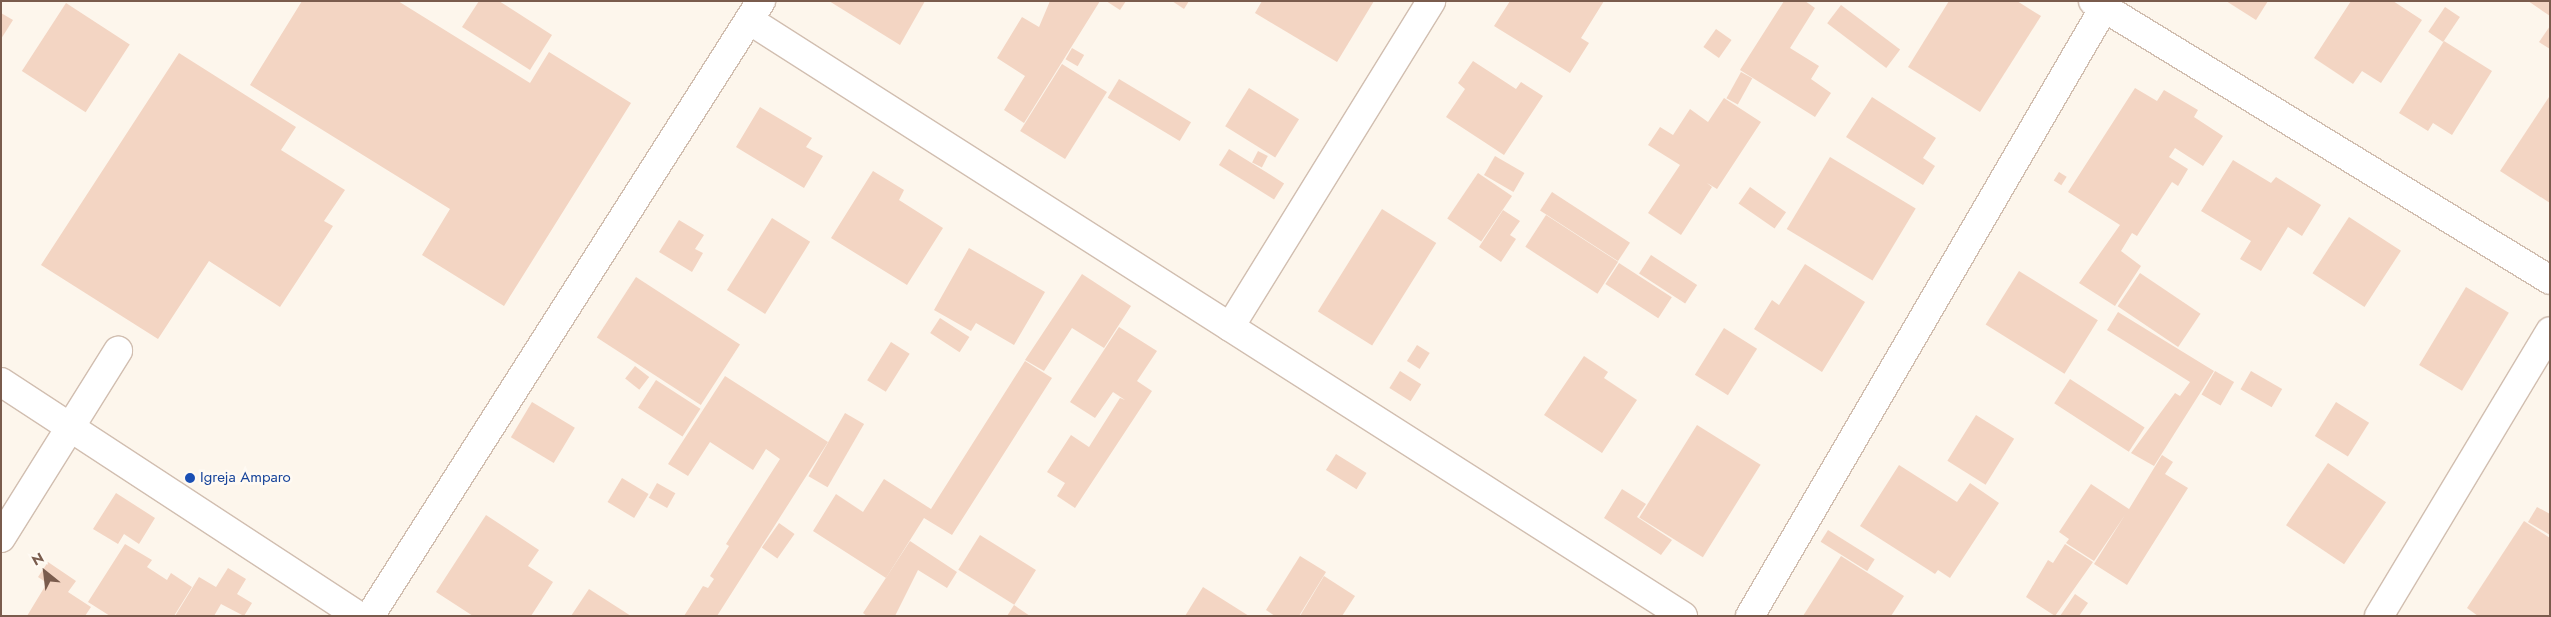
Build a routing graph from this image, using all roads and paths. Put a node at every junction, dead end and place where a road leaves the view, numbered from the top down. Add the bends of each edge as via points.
1 (1431, 1) edge
2 (2101, 4) edge
3 (755, 11) edge
4 (2550, 280) edge
5 (1230, 327) junction
6 (2550, 331) edge
7 (118, 351) dead end
8 (1, 382) edge
9 (71, 426) junction
10 (1, 538) edge
11 (358, 616) edge
12 (370, 616) edge
13 (1683, 616) edge
14 (1750, 616) edge
15 (2379, 616) edge

1 - 5 street
2 - 4 street
2 - 14 street
3 - 5 street
3 - 12 street
5 - 13 street
6 - 15 street
7 - 9 street
8 - 9 street
9 - 10 street
9 - 11 street

